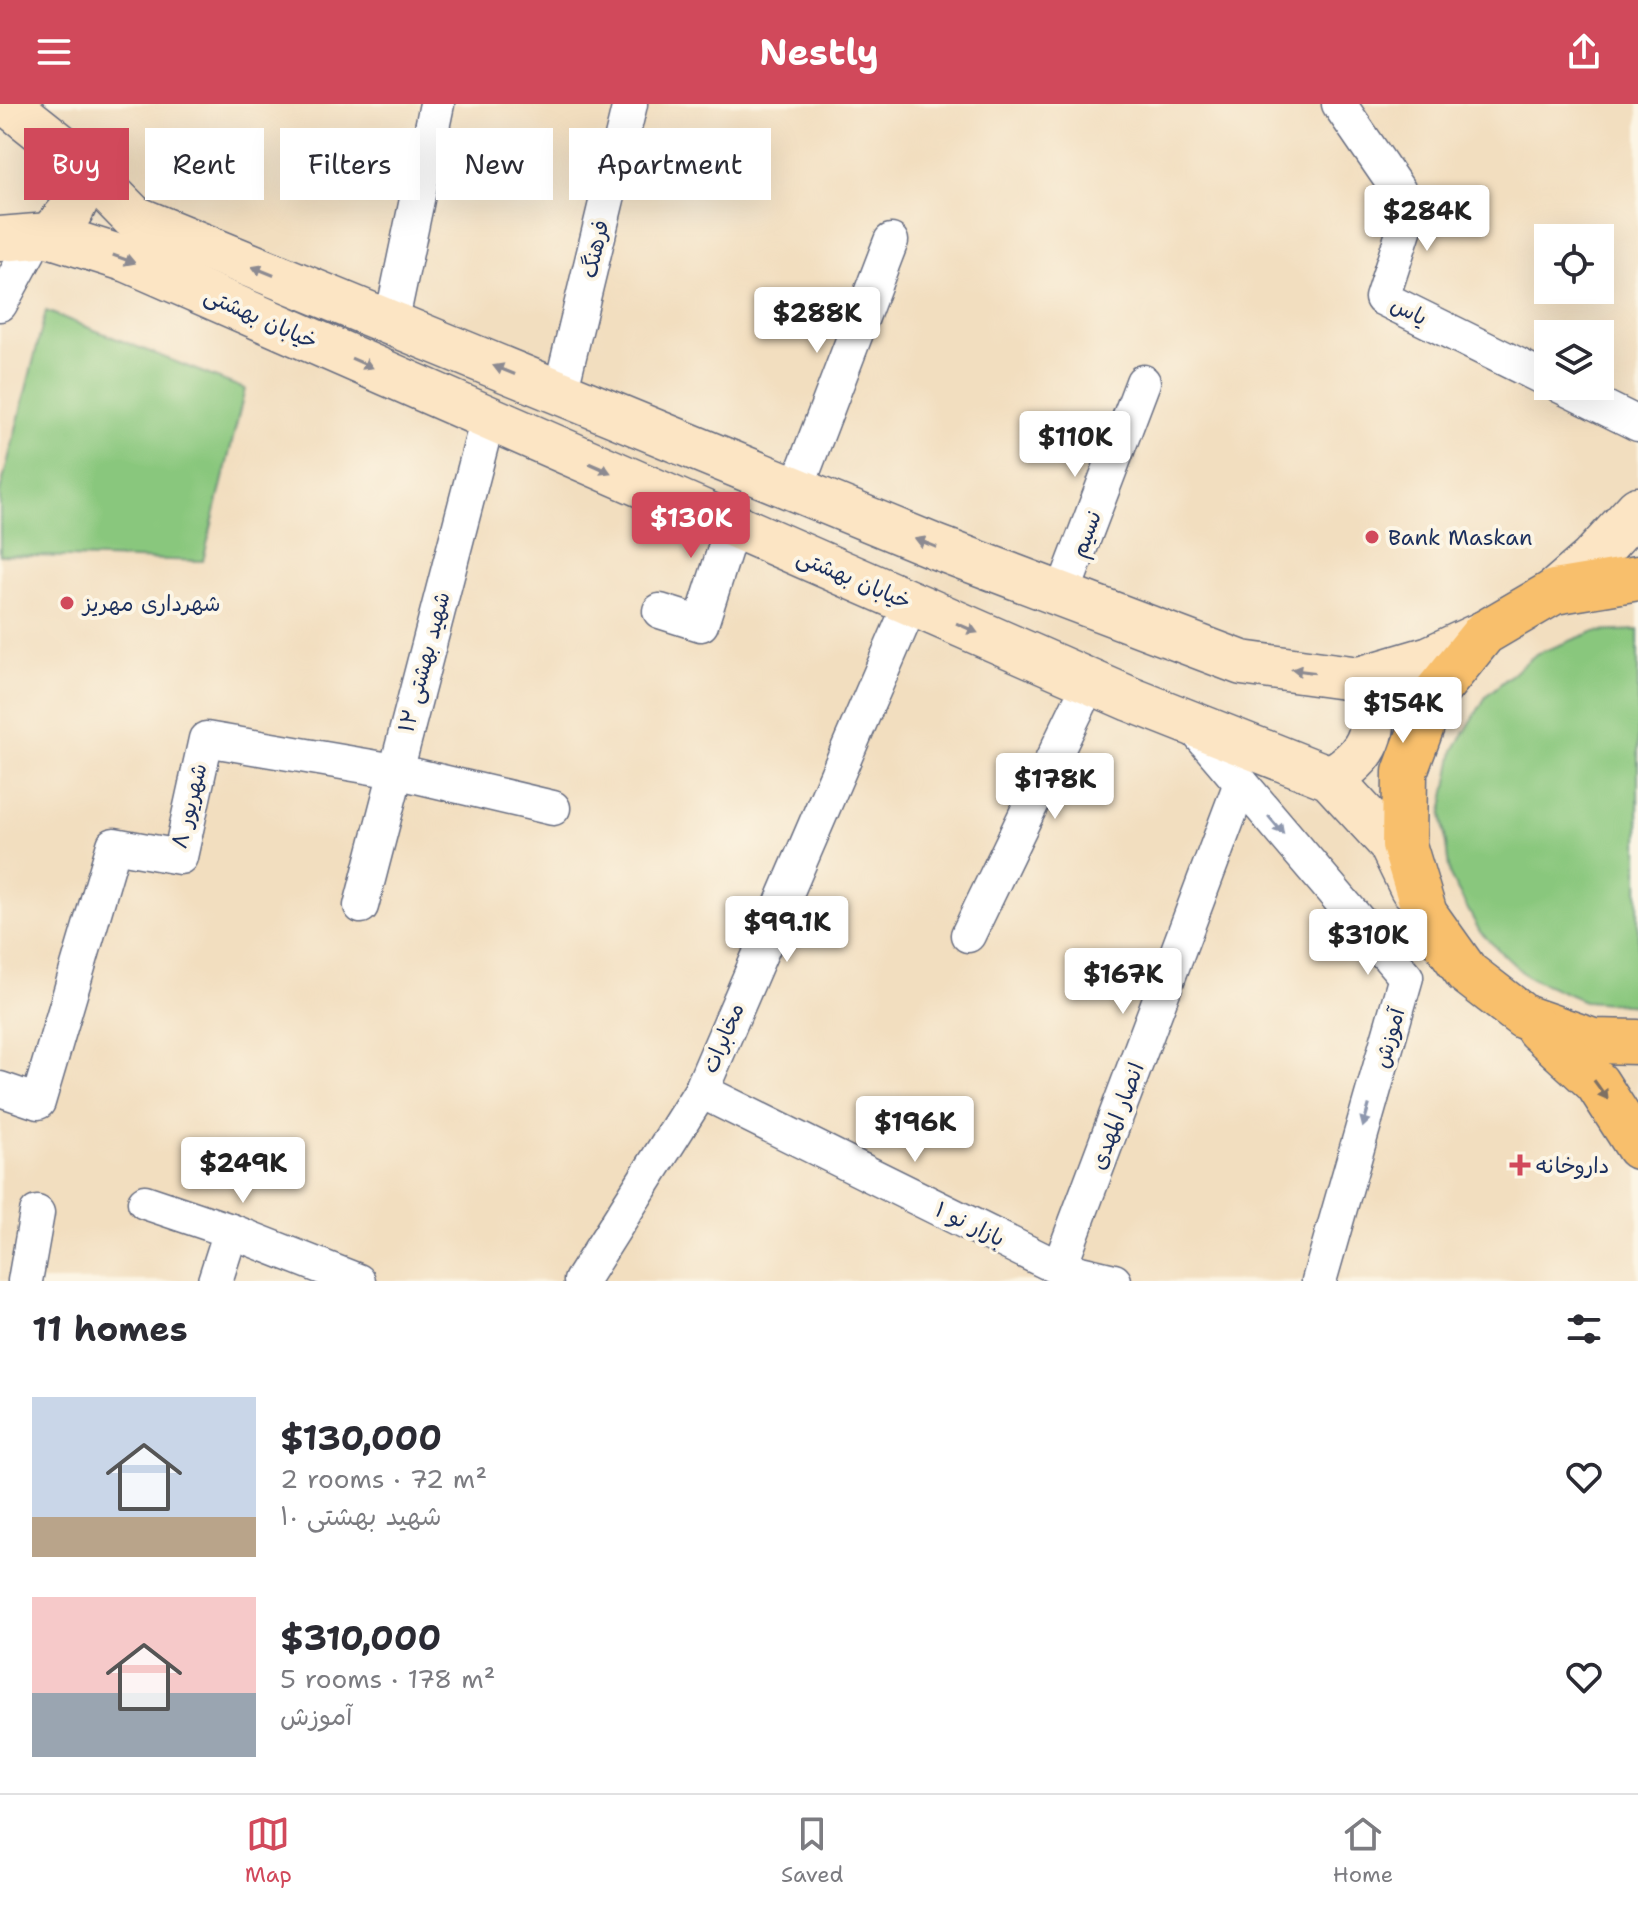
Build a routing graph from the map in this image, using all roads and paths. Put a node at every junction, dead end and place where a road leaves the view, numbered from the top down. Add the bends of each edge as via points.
1 (1, 104) edge
2 (437, 104) edge
3 (630, 104) edge
4 (1339, 104) edge
5 (38, 128) edge
6 (77, 200) edge
7 (116, 200) edge
8 (29, 237) edge
9 (891, 241) dead end
10 (0, 304) edge
11 (391, 324) junction
12 (1534, 373) edge
13 (1143, 382) dead end
14 (560, 393) junction
15 (1589, 400) edge
16 (488, 418) junction
17 (1638, 424) edge
18 (796, 490) junction
19 (1638, 509) edge
20 (732, 527) junction
21 (1638, 578) edge
22 (1554, 592) junction
23 (1062, 595) junction
24 (911, 603) junction
25 (660, 611) dead end
26 (1484, 633) junction
27 (1359, 679) junction
28 (1090, 682) junction
29 (1190, 723) junction
30 (395, 771) junction
31 (1330, 778) junction
32 (1241, 783) junction
33 (553, 808) dead end
34 (361, 906) dead end
35 (1425, 914) junction
36 (968, 935) dead end
37 (1524, 1017) junction
38 (1638, 1042) edge
39 (0, 1089) edge
40 (701, 1091) junction
41 (1638, 1147) edge
42 (145, 1202) dead end
43 (37, 1213) dead end
44 (231, 1231) junction
45 (1059, 1268) junction
46 (25, 1281) edge
47 (215, 1281) edge
48 (358, 1281) edge
49 (581, 1281) edge
50 (1114, 1281) edge
51 (1319, 1281) edge

1 - 5 main road, خیابان بهشتی
2 - 11 street
3 - 14 street, فرهنگ
4 - 12 street, یاس via 1411,209 1382,298
6 - 8 main road via 75,210
11 -> 7 main road, خیابان بهشتی via 133,217
8 - 10 street
8 -> 16 main road, خیابان بهشتی via 128,260
9 - 18 street
14 -> 11 main road, خیابان بهشتی
13 - 23 street, نسیم
14 - 18 main road, خیابان بهشتی
15 - 17 street
16 -> 20 main road, خیابان بهشتی
16 - 30 street, شهید بهشتی ۱۲
23 -> 18 main road, خیابان بهشتی
19 - 22 main road
20 - 24 main road, خیابان بهشتی
20 - 25 street via 701,624
21 - 22 main road
22 - 26 main road
27 -> 23 main road, خیابان بهشتی via 1242,663
24 -> 28 main road, خیابان بهشتی
24 - 40 street, مخابرات
26 - 27 main road, خیابان بهشتی via 1430,658
26 - 35 main road via 1433,696 1405,772 1404,845
27 - 31 main road via 1374,718 1370,739 1346,769
28 - 29 main road, خیابان بهشتی
28 - 36 street
29 - 31 main road, خیابان بهشتی
29 - 32 street, آموزش
30 - 33 street, ۸ شهریور
30 - 34 street, شهید بهشتی ۱۲
30 - 39 street, ۸ شهریور via 206,739 180,857 114,845 38,1102
31 - 35 main road, خیابان بهشتی via 1390,843
32 - 45 street, انصار المهدی
32 -> 51 street, آموزش via 1406,977
35 - 37 main road via 1467,973
37 - 38 main road via 1593,1041
37 -> 41 main road via 1597,1083
40 - 45 street, بازار نو ۱
40 - 49 street, مخابرات
42 - 44 street
43 - 46 street
44 - 47 street
44 - 48 street
45 - 50 street, بازار نو ۱

